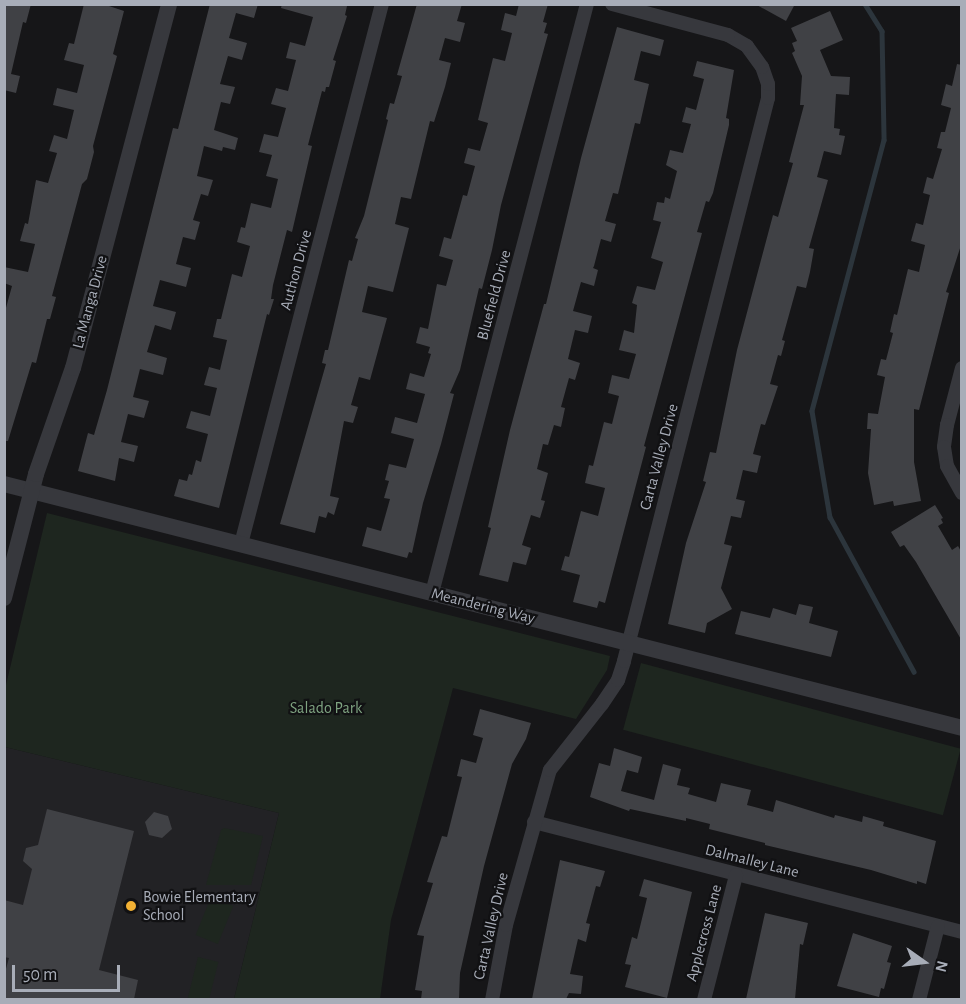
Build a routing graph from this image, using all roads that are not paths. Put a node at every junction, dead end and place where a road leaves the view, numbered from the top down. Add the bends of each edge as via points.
1 (169, 4) edge
2 (382, 4) edge
3 (587, 4) edge
4 (612, 4) edge
5 (962, 368) edge
6 (4, 484) edge
7 (32, 491) junction
8 (962, 493) edge
9 (241, 544) junction
10 (432, 593) junction
11 (4, 598) edge
12 (628, 643) junction
13 (962, 728) edge
14 (534, 822) junction
15 (736, 875) junction
16 (939, 926) junction
17 (962, 932) edge
18 (492, 999) edge
19 (704, 999) edge
20 (920, 999) edge

1 - 7 street, La Manga Drive via 73,368
2 - 9 street, Authon Drive
3 - 10 street, Bluefield Drive
4 - 12 street, Carta Valley Drive via 728,35 757,57 768,84 767,111
5 - 8 street via 944,447 947,466
6 - 7 street, Meandering Way
7 - 9 street, Meandering Way
7 - 11 street, La Manga Drive
9 - 10 street, Meandering Way
10 - 12 street, Meandering Way
12 - 13 street, Meandering Way
12 - 14 street, Carta Valley Drive via 618,680 550,770
14 - 15 street, Dalmalley Lane
14 - 18 street, Carta Valley Drive via 506,925
15 - 16 street, Dalmalley Lane
15 - 19 street, Applecross Lane
16 - 17 street, Dalmalley Lane
16 - 20 street

